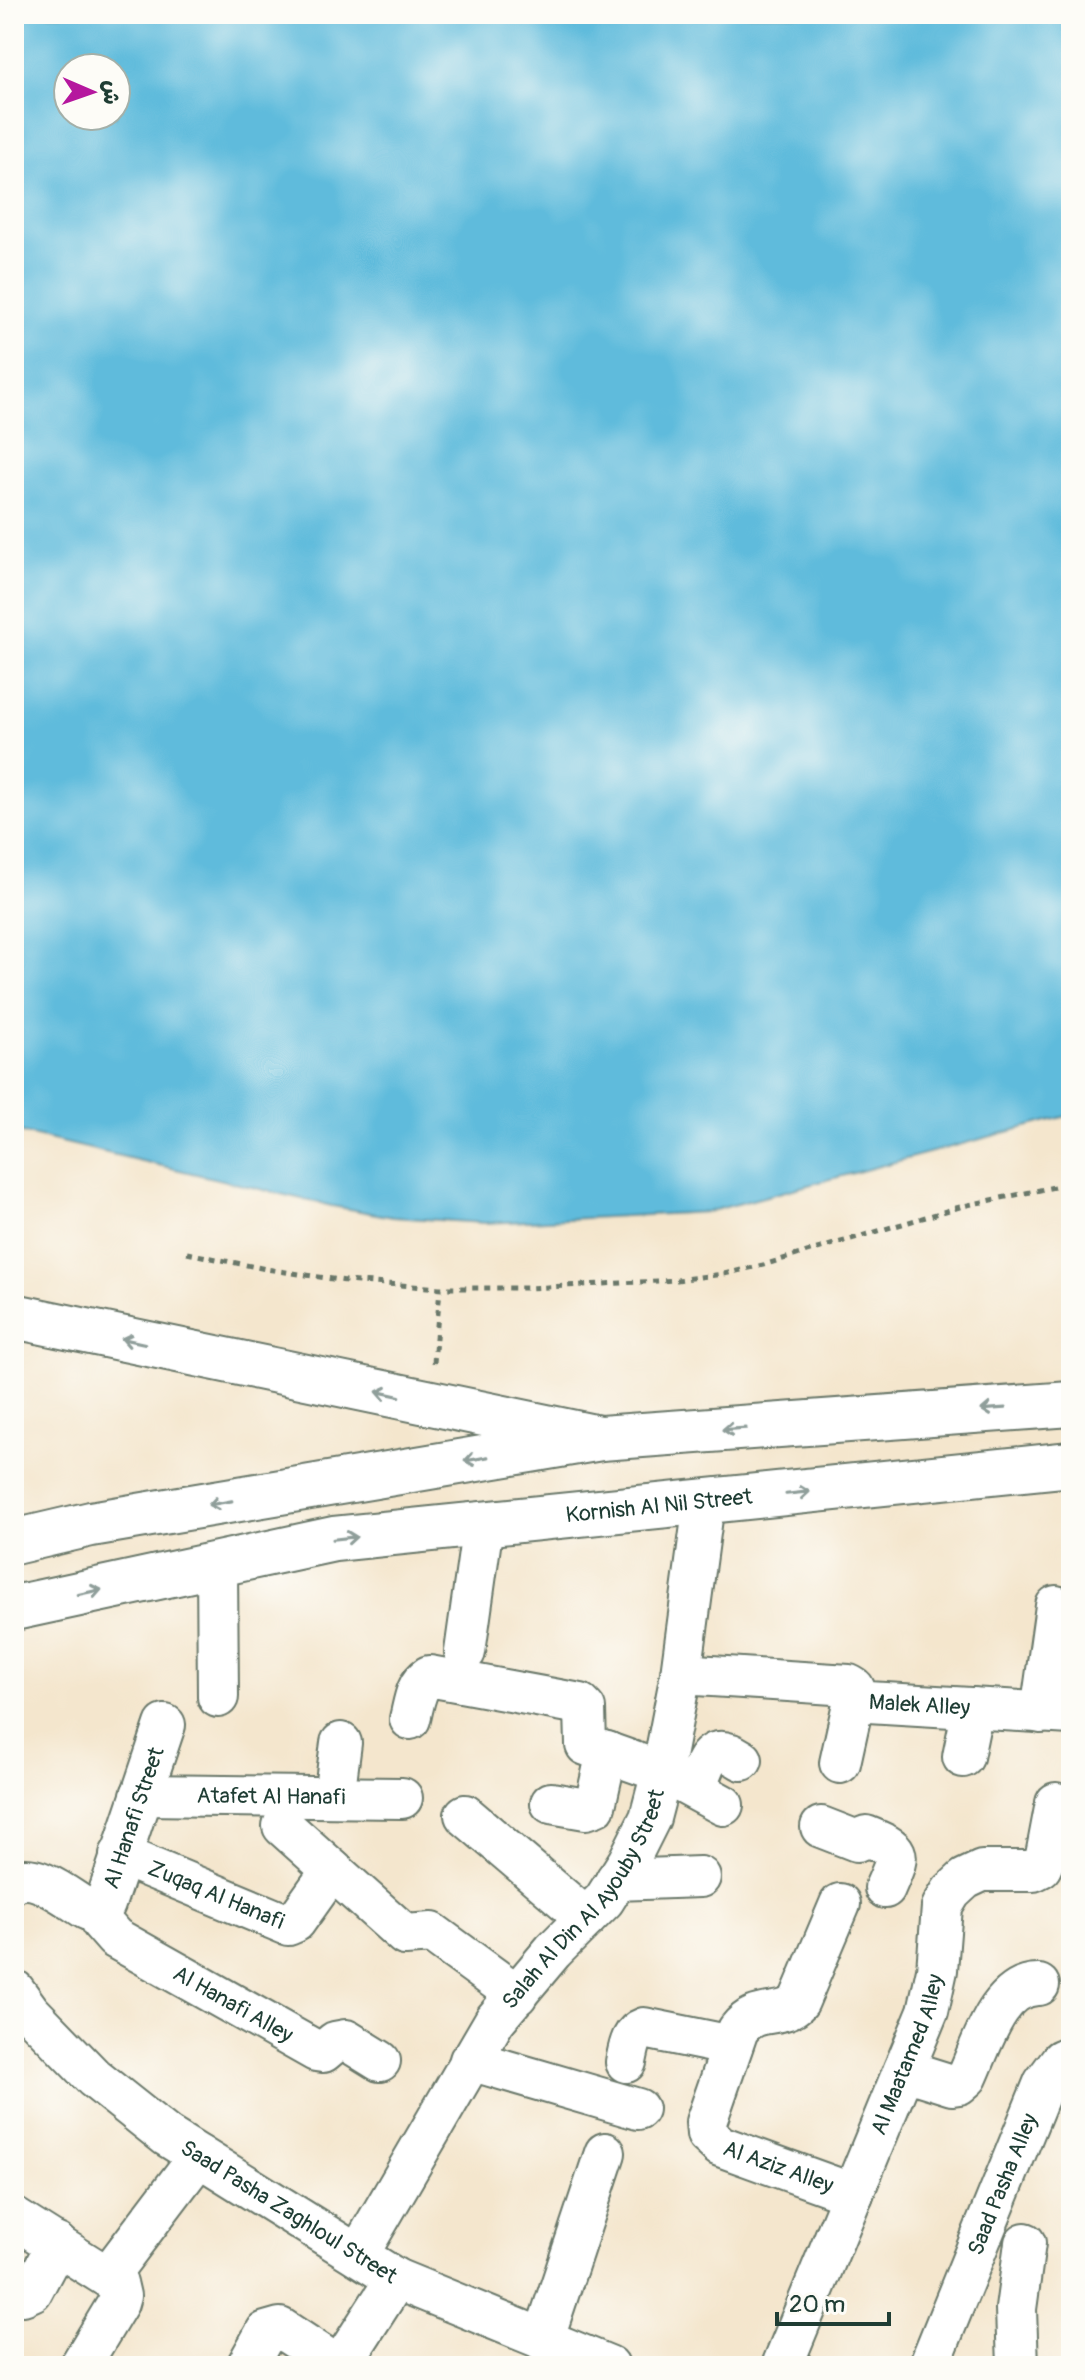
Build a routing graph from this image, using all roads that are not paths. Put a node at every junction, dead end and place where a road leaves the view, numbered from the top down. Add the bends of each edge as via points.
1 (14, 1316) edge
2 (1071, 1404) edge
3 (601, 1438) junction
4 (1071, 1464) edge
5 (704, 1503) junction
6 (483, 1524) junction
7 (14, 1542) edge
8 (217, 1564) junction
9 (1056, 1606) dead end
10 (14, 1608) edge
11 (465, 1652) dead end
12 (681, 1674) junction
13 (855, 1695) junction
14 (218, 1697) dead end
15 (973, 1708) junction
16 (1056, 1714) edge
17 (410, 1719) dead end
18 (165, 1725) dead end
19 (341, 1743) dead end
20 (607, 1752) junction
21 (963, 1757) dead end
22 (742, 1760) dead end
23 (840, 1763) dead end
24 (693, 1789) junction
25 (141, 1795) junction
26 (334, 1797) junction
27 (402, 1798) dead end
28 (551, 1803) dead end
29 (1056, 1803) dead end
30 (465, 1815) dead end
31 (283, 1826) dead end
32 (821, 1827) dead end
33 (120, 1855) junction
34 (332, 1870) junction
35 (700, 1877) dead end
36 (616, 1880) junction
37 (14, 1882) edge
38 (865, 1891) junction
39 (942, 1907) junction
40 (95, 1910) junction
41 (586, 1918) junction
42 (1039, 1985) dead end
43 (14, 1990) edge
44 (517, 1995) junction
45 (732, 2046) junction
46 (1071, 2056) edge
47 (470, 2060) junction
48 (380, 2061) dead end
49 (626, 2062) dead end
50 (904, 2070) junction
51 (638, 2109) dead end
52 (605, 2153) dead end
53 (199, 2156) junction
54 (853, 2194) junction
55 (14, 2218) edge
56 (1025, 2243) dead end
57 (57, 2244) junction
58 (358, 2255) junction
59 (108, 2276) junction
60 (396, 2279) junction
61 (14, 2291) edge
62 (543, 2340) junction
63 (80, 2366) edge
64 (247, 2366) edge
65 (339, 2366) edge
66 (609, 2366) edge
67 (782, 2366) edge
68 (929, 2366) edge
69 (1018, 2366) edge

3 -> 1 main road
2 -> 3 main road
3 -> 7 main road via 91,1524
5 -> 4 main road, Kornish Al Nil Street
5 - 6 main road, Kornish Al Nil Street
5 - 12 street, Salah Al Din Al Ayouby Street
8 -> 6 main road, Kornish Al Nil Street via 334,1539
6 - 11 street
10 -> 8 main road, Kornish Al Nil Street
8 - 14 street
9 - 16 street
12 - 13 street, Malek Alley via 849,1685
12 - 24 street, Salah Al Din Al Ayouby Street
13 - 15 street, Malek Alley via 868,1702
13 - 23 street
15 - 16 street, Malek Alley
15 - 21 street
17 - 20 street via 422,1681 439,1676 580,1704 585,1709 586,1745
18 - 25 street, Al Hanafi Street
19 - 26 street
20 - 24 street
20 - 28 street via 595,1806
22 - 24 street via 729,1752 714,1752
24 - 36 street, Salah Al Din Al Ayouby Street via 650,1818
25 - 26 street, Atafet Al Hanafi
25 - 33 street, Al Hanafi Street
26 - 27 street, Atafet Al Hanafi
29 - 39 street via 1041,1867 982,1871 965,1879
30 - 41 street
31 - 34 street
32 - 38 street, Al Aziz Alley via 857,1841 866,1836 897,1854
33 - 34 street, Zuqaq Al Hanafi via 288,1925
33 - 40 street, Al Hanafi Street via 105,1904
34 - 44 street via 405,1935 432,1933
35 - 36 street
36 - 41 street, Salah Al Din Al Ayouby Street
37 - 40 street, Al Hanafi Street via 36,1880
38 - 39 street
38 - 45 street, Al Aziz Alley via 794,2007 746,2019
39 - 50 street, Al Maatamed Alley via 934,1990
40 - 48 street, Al Hanafi Alley via 115,1938 316,2051 346,2040
41 - 44 street, Salah Al Din Al Ayouby Street
42 - 50 street via 1014,1991 1002,2003 959,2084
43 - 53 street, Saad Pasha Zaghloul Street via 94,2078 129,2109
44 - 47 street, Salah Al Din Al Ayouby Street
45 - 49 street via 644,2028 633,2036
45 - 54 street, Al Aziz Alley via 706,2122 713,2142
46 - 68 street, Saad Pasha Alley via 1061,2060 1044,2083
47 - 51 street
47 - 58 street, Salah Al Din Al Ayouby Street
50 - 54 street, Al Maatamed Alley
52 - 62 street
53 - 58 street, Saad Pasha Zaghloul Street
53 - 59 street
54 - 67 street, Al Maatamed Alley
55 - 57 street
56 - 69 street via 1016,2309
57 - 59 street
57 - 61 street via 32,2291
58 - 60 street, Saad Pasha Zaghloul Street
59 - 63 street via 117,2283 120,2296
60 - 62 street, Saad Pasha Zaghloul Street
60 - 65 street
62 - 66 street, Saad Pasha Zaghloul Street
64 - 65 street via 272,2328 287,2331

